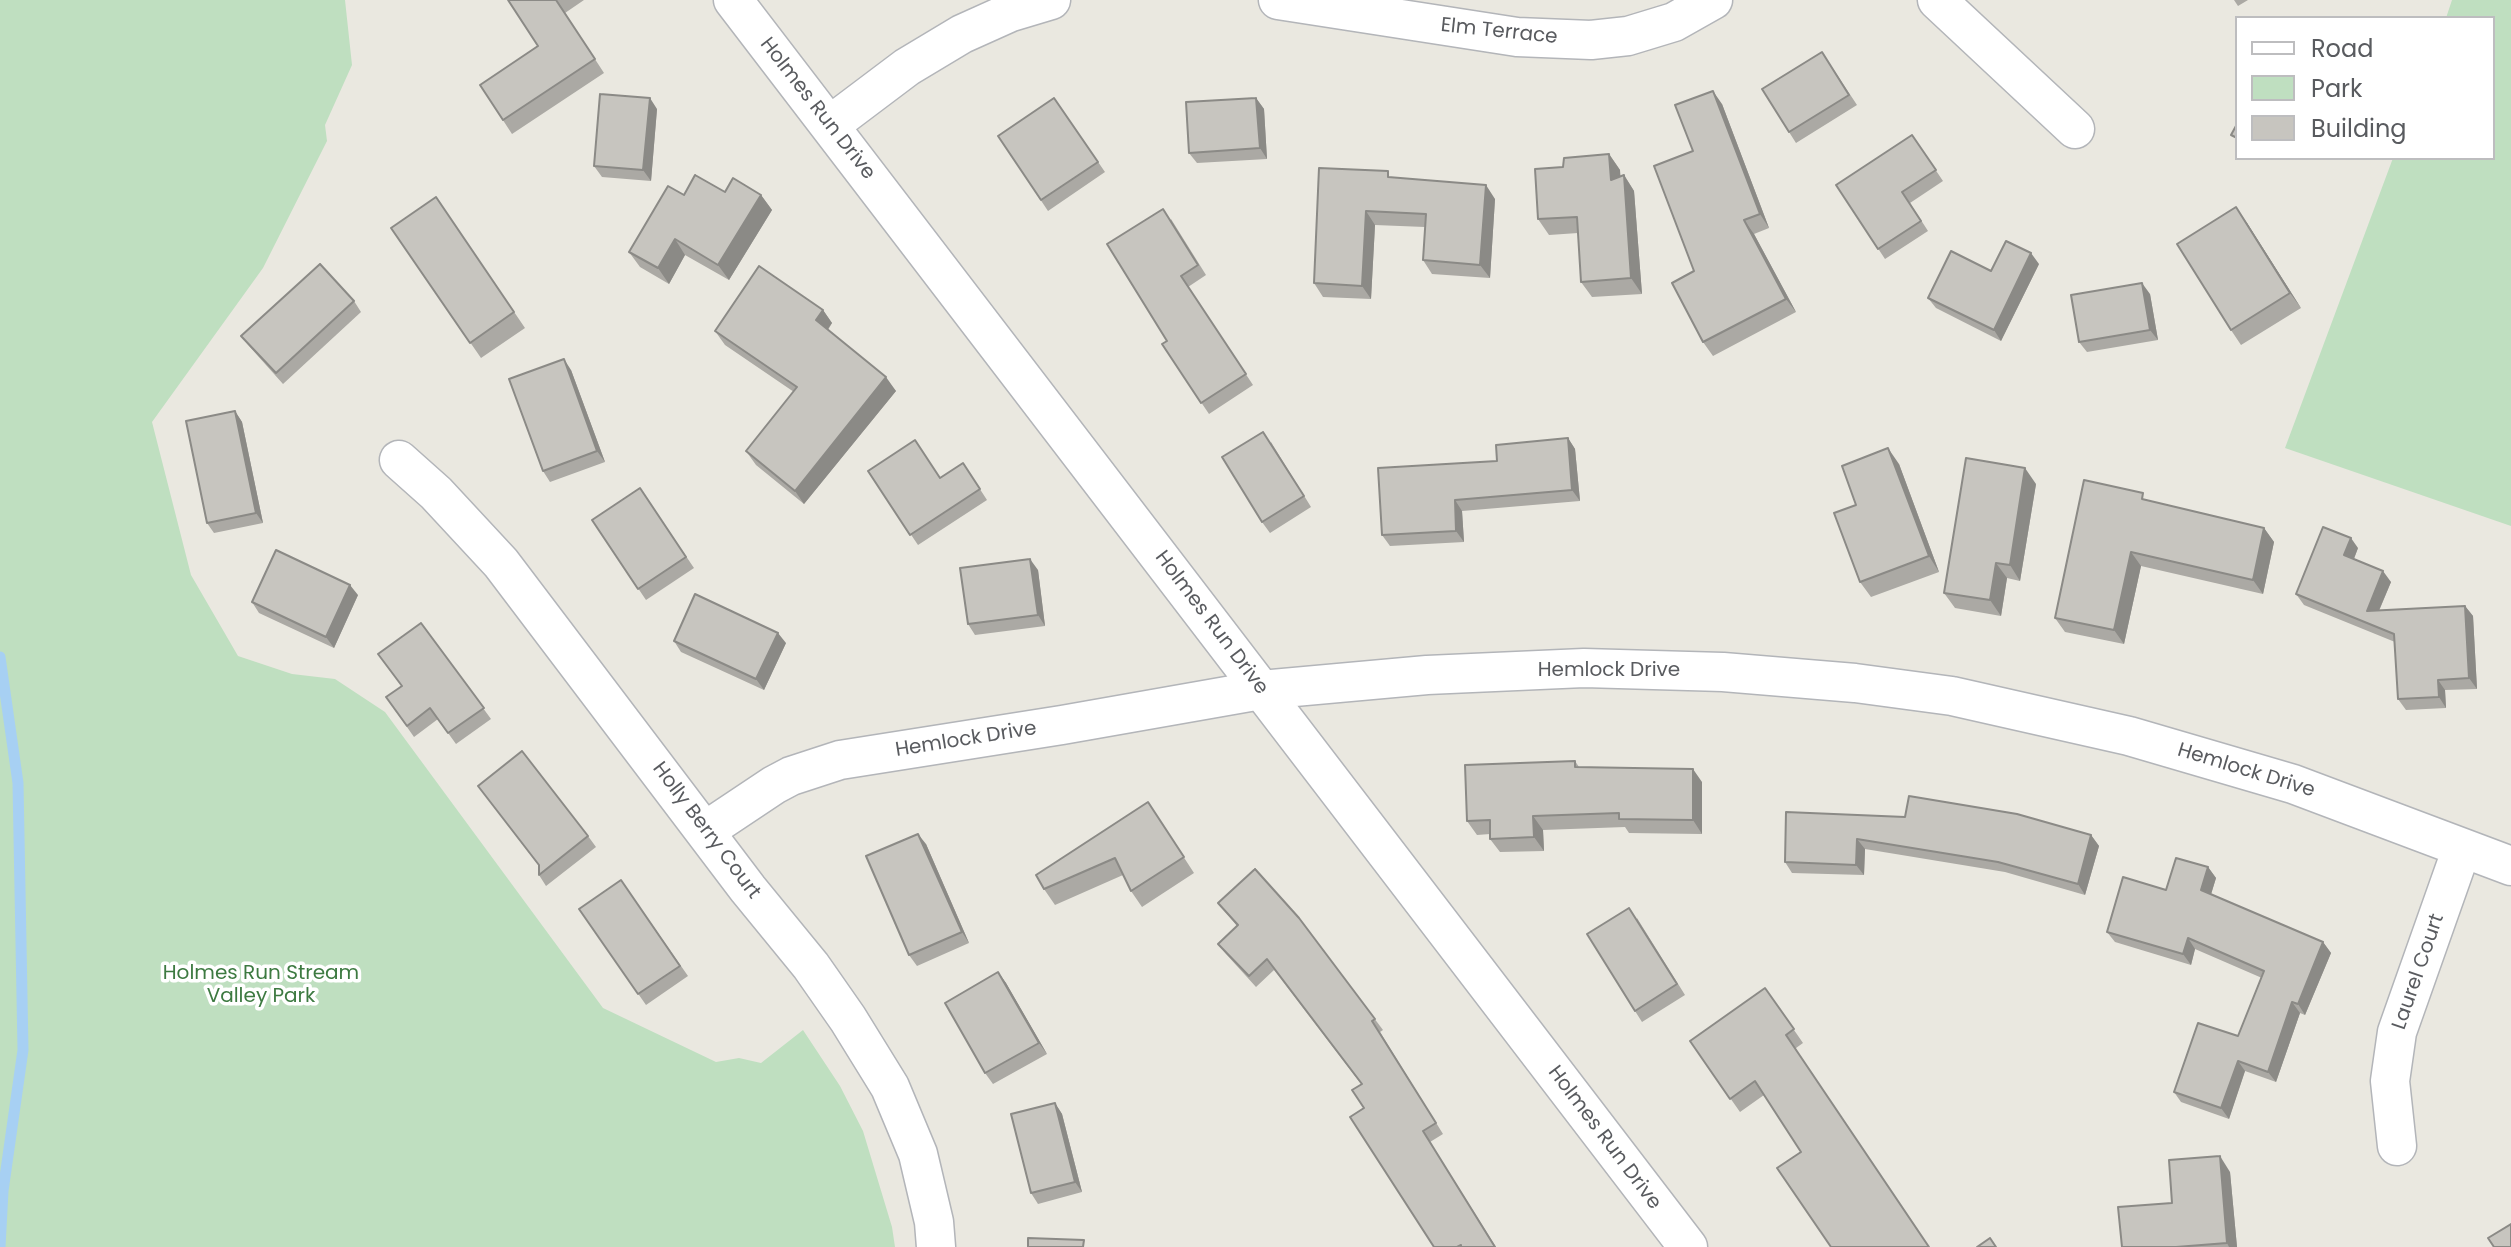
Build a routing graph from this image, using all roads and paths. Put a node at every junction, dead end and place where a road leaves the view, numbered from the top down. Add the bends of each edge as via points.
1 (733, 0) edge
2 (1051, 0) edge
3 (1278, 0) edge
4 (1713, 0) edge
5 (1937, 0) edge
6 (830, 125) junction
7 (2075, 129) dead end
8 (399, 460) dead end
9 (1261, 690) junction
10 (705, 831) junction
11 (2462, 848) junction
12 (2511, 866) edge
13 (2397, 1146) dead end
14 (936, 1247) edge
15 (1688, 1247) edge

1 - 6 street, Holmes Run Drive
2 - 6 street via 962,34 907,67
3 - 4 street, Elm Terrace via 1517,37 1591,40 1674,22
5 - 7 street
6 - 9 street, Holmes Run Drive
8 - 10 street, Holly Berry Court via 501,563
9 - 10 street, Hemlock Drive via 840,760 782,780
9 - 11 street, Hemlock Drive via 1584,668 1855,683 1952,696 2129,736 2293,784
9 - 15 street, Holmes Run Drive
10 - 14 street, Holly Berry Court via 811,966 890,1087 918,1154
11 - 12 street, Hemlock Drive
11 - 13 street, Laurel Court via 2397,1032 2390,1081

